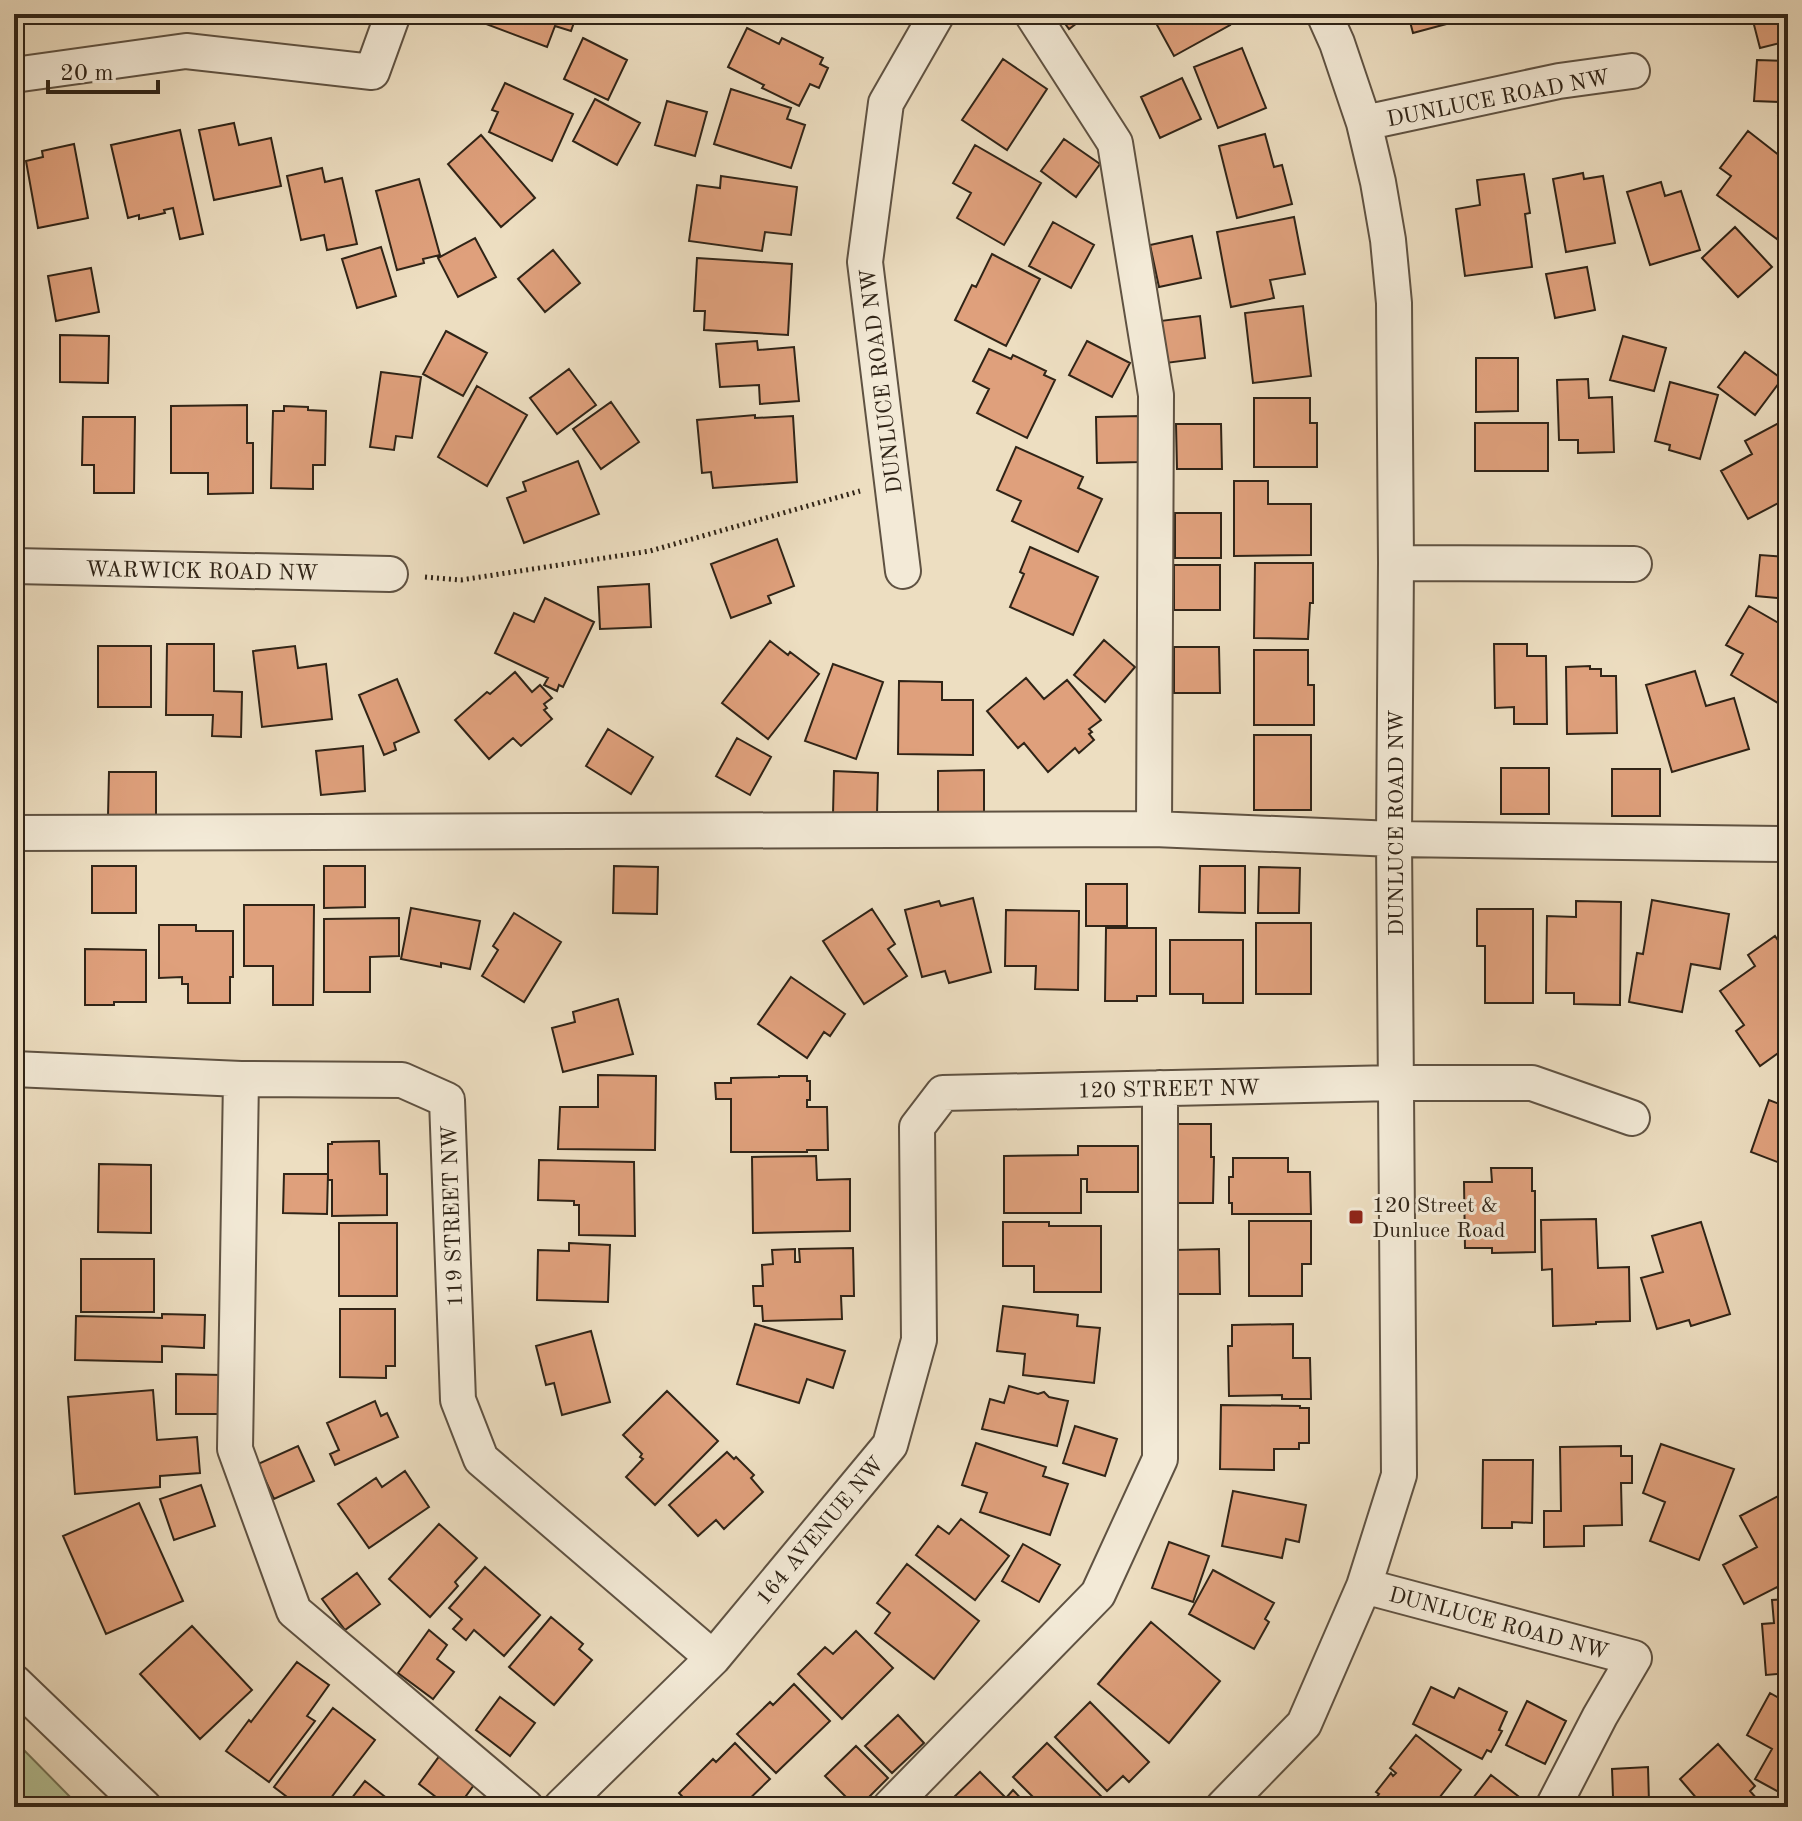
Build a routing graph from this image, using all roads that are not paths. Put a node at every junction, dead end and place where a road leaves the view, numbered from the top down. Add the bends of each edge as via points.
1 (393, 14) edge
2 (937, 14) edge
3 (1032, 14) edge
4 (1324, 14) edge
5 (1632, 71) dead end
6 (14, 75) edge
7 (1364, 123) junction
8 (1396, 563) junction
9 (1634, 564) dead end
10 (14, 566) edge
11 (903, 571) dead end
12 (390, 574) road end
13 (1154, 829) junction
14 (14, 833) edge
15 (1394, 839) junction
16 (1788, 844) edge
17 (14, 1069) edge
18 (241, 1079) junction
19 (1396, 1083) junction
20 (1160, 1088) junction
21 (943, 1093) joint
22 (1632, 1118) dead end
23 (1364, 1586) junction
24 (713, 1658) junction
25 (14, 1682) edge
26 (140, 1806) edge
27 (526, 1807) edge
28 (561, 1807) edge
29 (890, 1807) edge
30 (1223, 1807) edge
31 (1553, 1807) edge

1 - 6 street via 372,72 186,51
2 - 11 street, DUNLUCE ROAD NW via 886,103 865,262
3 - 13 street via 1115,143 1156,395
4 - 7 street, DUNLUCE ROAD NW
5 - 7 street, DUNLUCE ROAD NW via 1559,81
7 - 8 street, DUNLUCE ROAD NW via 1388,240 1394,303
8 - 9 street
8 - 15 street, DUNLUCE ROAD NW
10 - 12 street, WARWICK ROAD NW
13 - 14 street
13 - 15 street
15 - 16 street
15 - 19 street, DUNLUCE ROAD NW
17 - 18 street, 119 STREET NW
18 - 24 street, 119 STREET NW via 402,1080 447,1100 458,1400 481,1459
18 - 27 street via 235,1449 294,1611
19 - 20 street, 120 STREET NW
19 - 22 street via 1532,1083
19 - 23 street, DUNLUCE ROAD NW via 1399,1475
20 - 21 street, 120 STREET NW
20 - 29 street via 1160,1459 1098,1594
21 - 24 street, 164 AVENUE NW via 917,1127 919,1340 890,1445
23 - 30 street, DUNLUCE ROAD NW via 1304,1724
23 - 31 street, DUNLUCE ROAD NW via 1634,1658
24 - 28 street, 164 AVENUE NW
25 - 26 street

